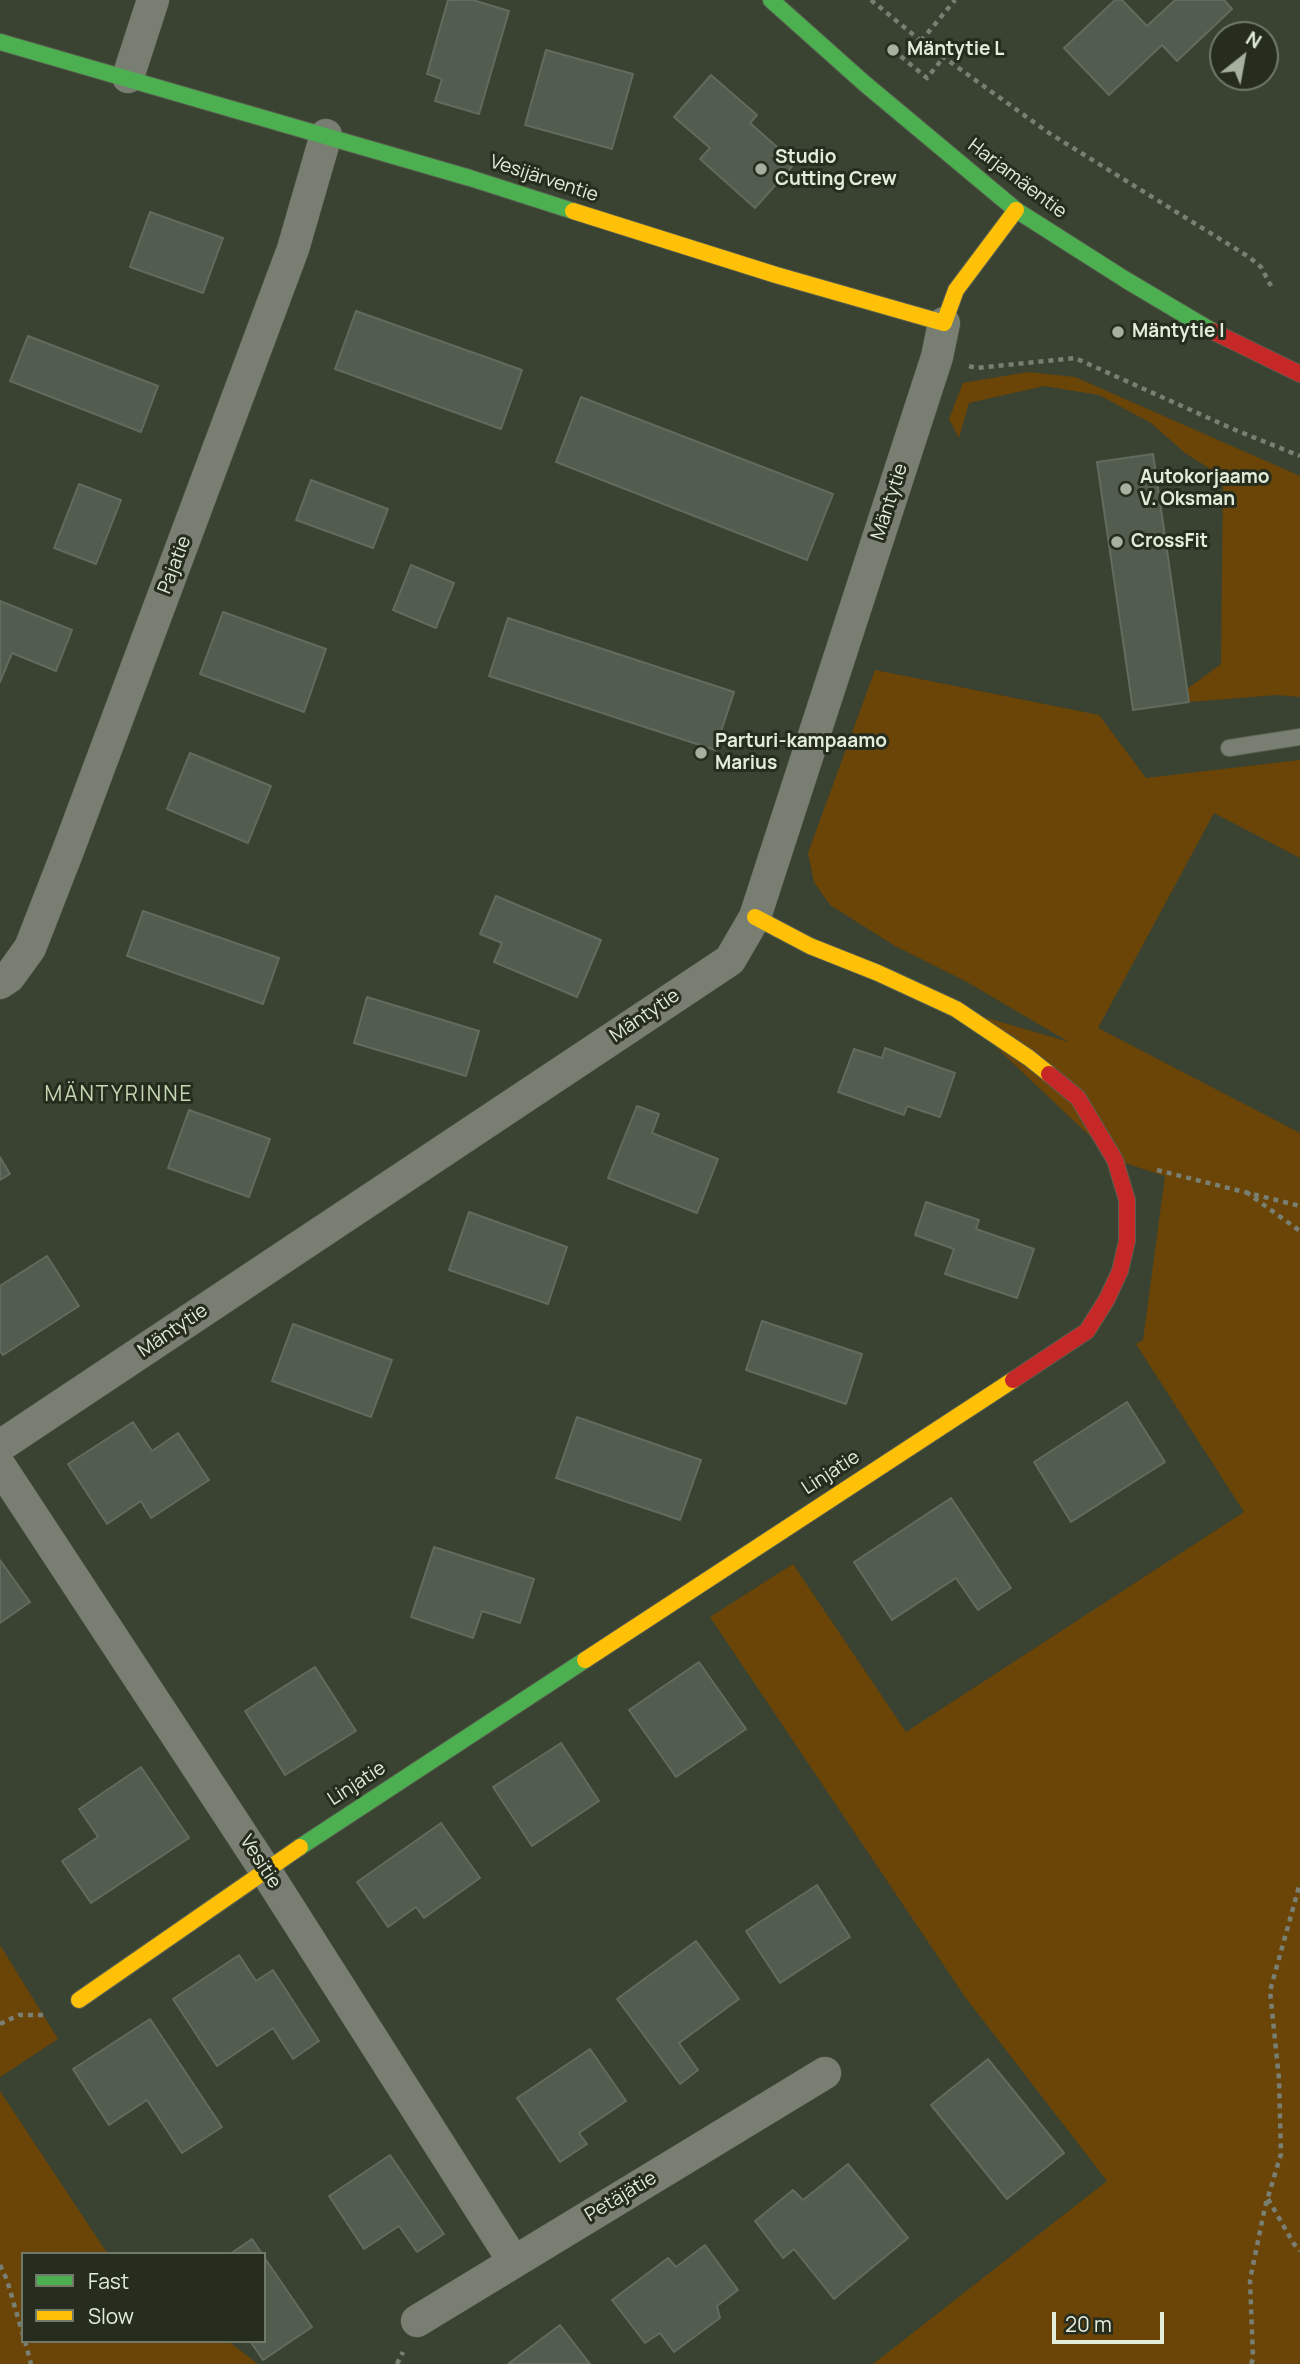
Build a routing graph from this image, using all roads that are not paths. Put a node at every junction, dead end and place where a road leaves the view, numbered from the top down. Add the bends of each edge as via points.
1 (153, 0) edge
2 (771, 0) edge
3 (0, 42) edge
4 (128, 77) junction
5 (326, 135) junction
6 (1016, 210) junction
7 (944, 323) junction
8 (1300, 374) edge
9 (1300, 737) edge
10 (1229, 748) dead end
11 (755, 917) junction
12 (0, 983) edge
13 (0, 1446) edge
14 (0, 1466) edge
15 (265, 1870) junction
16 (79, 2000) road end
17 (825, 2073) dead end
18 (513, 2262) junction
19 (417, 2321) dead end

1 - 4 street
2 - 6 street, Harjamäentie
3 - 4 street, Vesijärventie
4 - 5 street, Vesijärventie
5 - 7 street, Vesijärventie
5 - 12 street, Pajatie via 293,248 69,848 30,948
6 - 7 street via 956,290
6 - 8 street, Harjamäentie via 1219,335
7 - 11 street, Mäntytie via 937,357
9 - 10 lane
11 - 13 street, Mäntytie via 730,960
11 - 15 street, Linjatie via 956,1009 1079,1098 1115,1160 1127,1200 1127,1241 1107,1299 1087,1331
14 - 15 street, Vesitie
15 - 16 street, Linjatie
15 - 18 street, Vesitie
17 - 18 street, Petäjätie
18 - 19 street, Petäjätie

